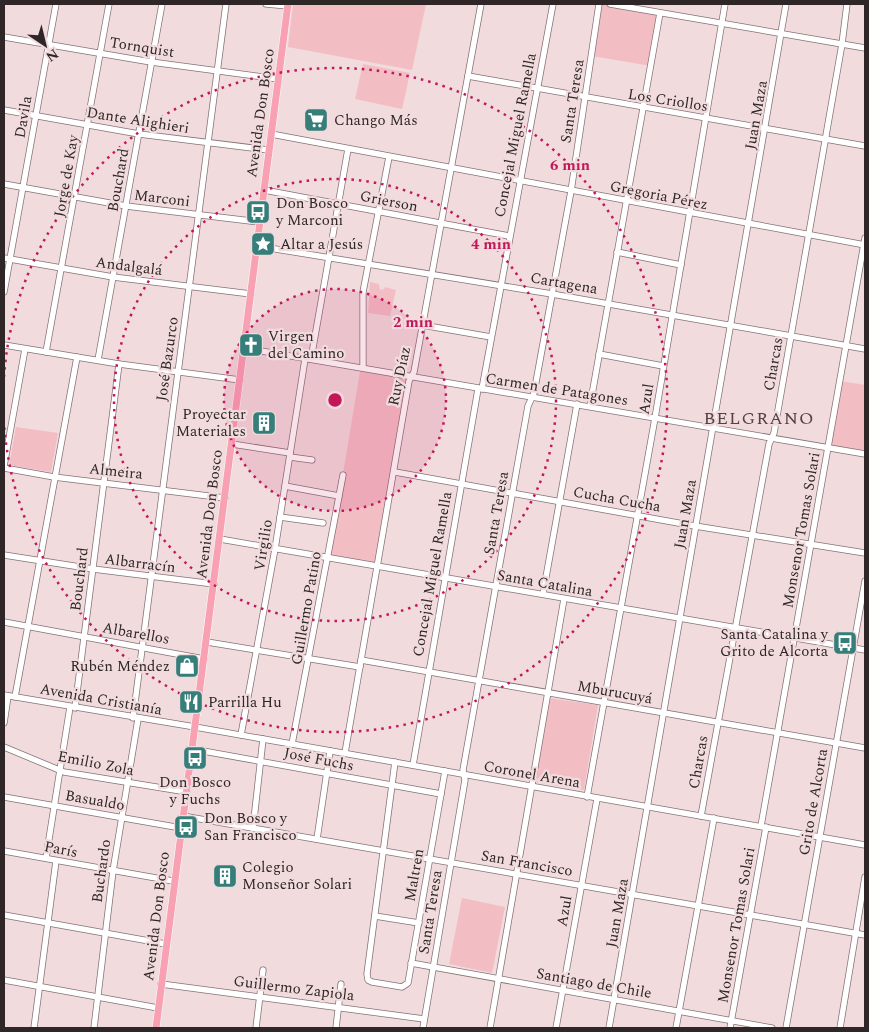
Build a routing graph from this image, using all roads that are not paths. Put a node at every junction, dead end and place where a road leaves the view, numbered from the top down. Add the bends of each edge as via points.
1 (56, 4) edge
2 (109, 4) edge
3 (162, 4) edge
4 (226, 4) edge
5 (266, 4) edge
6 (481, 4) edge
7 (553, 4) edge
8 (599, 4) edge
9 (610, 4) edge
10 (726, 4) edge
11 (786, 4) edge
12 (847, 4) edge
13 (288, 5) edge
14 (660, 13) junction
15 (723, 23) junction
16 (782, 34) junction
17 (4, 37) edge
18 (842, 44) junction
19 (49, 45) junction
20 (865, 48) edge
21 (99, 54) junction
22 (151, 62) junction
23 (217, 71) junction
24 (468, 76) junction
25 (278, 79) junction
26 (536, 89) junction
27 (586, 98) junction
28 (643, 108) junction
29 (4, 110) edge
30 (36, 117) junction
31 (706, 118) junction
32 (88, 125) junction
33 (766, 128) junction
34 (138, 134) junction
35 (271, 134) junction
36 (825, 139) junction
37 (207, 143) junction
38 (865, 146) edge
39 (348, 149) junction
40 (269, 150) junction
41 (388, 157) junction
42 (451, 168) junction
43 (519, 180) junction
44 (4, 184) edge
45 (24, 187) junction
46 (264, 190) junction
47 (571, 191) junction
48 (75, 196) junction
49 (627, 201) junction
50 (339, 204) junction
51 (126, 206) junction
52 (379, 212) junction
53 (689, 213) junction
54 (198, 215) junction
55 (259, 222) junction
56 (441, 223) junction
57 (750, 224) junction
58 (509, 236) junction
59 (808, 236) junction
60 (865, 238) edge
61 (865, 245) edge
62 (257, 246) junction
63 (617, 252) junction
64 (329, 257) junction
65 (7, 258) edge
66 (368, 264) junction
67 (681, 265) junction
68 (61, 269) junction
69 (432, 275) junction
70 (113, 277) junction
71 (190, 286) junction
72 (501, 286) junction
73 (4, 292) edge
74 (251, 294) junction
75 (552, 294) junction
76 (609, 304) junction
77 (672, 315) junction
78 (422, 325) junction
79 (731, 326) junction
80 (790, 336) junction
81 (491, 337) junction
82 (4, 345) edge
83 (847, 346) junction
84 (244, 348) junction
85 (25, 349) junction
86 (865, 349) edge
87 (46, 352) junction
88 (599, 354) junction
89 (77, 357) junction
90 (308, 359) junction
91 (98, 360) junction
92 (120, 364) junction
93 (664, 366) junction
94 (363, 368) junction
95 (178, 372) junction
96 (412, 377) junction
97 (240, 380) junction
98 (480, 389) junction
99 (532, 397) junction
100 (577, 404) junction
101 (590, 406) junction
102 (656, 418) junction
103 (712, 429) junction
104 (771, 439) junction
105 (232, 444) junction
106 (828, 448) junction
107 (865, 454) edge
108 (290, 455) junction
109 (312, 460) dead end
110 (4, 467) edge
111 (395, 472) junction
112 (343, 475) dead end
113 (54, 477) junction
114 (103, 482) junction
115 (461, 484) junction
116 (286, 486) junction
117 (162, 489) junction
118 (512, 494) junction
119 (339, 496) junction
120 (225, 498) junction
121 (561, 502) junction
122 (636, 515) junction
123 (280, 517) junction
124 (323, 523) dead end
125 (695, 526) junction
126 (751, 535) junction
127 (220, 539) junction
128 (810, 544) junction
129 (275, 549) junction
130 (865, 553) edge
131 (4, 555) edge
132 (327, 558) junction
133 (39, 562) junction
134 (379, 566) junction
135 (93, 570) junction
136 (152, 576) junction
137 (445, 578) junction
138 (865, 581) edge
139 (214, 584) junction
140 (496, 587) junction
141 (543, 594) junction
142 (564, 599) junction
143 (620, 609) junction
144 (679, 619) junction
145 (4, 622) edge
146 (28, 626) junction
147 (734, 629) junction
148 (84, 637) junction
149 (794, 639) junction
150 (206, 642) junction
151 (142, 647) junction
152 (853, 648) junction
153 (257, 650) junction
154 (865, 650) edge
155 (309, 658) junction
156 (204, 659) junction
157 (362, 660) junction
158 (360, 667) junction
159 (428, 672) junction
160 (479, 681) junction
161 (548, 692) junction
162 (6, 696) edge
163 (15, 697) junction
164 (603, 702) junction
165 (72, 708) junction
166 (662, 712) junction
167 (136, 718) junction
168 (4, 723) edge
169 (717, 723) junction
170 (195, 727) junction
171 (776, 732) junction
172 (241, 735) junction
173 (263, 739) junction
174 (836, 742) junction
175 (292, 744) junction
176 (4, 747) edge
177 (865, 748) edge
178 (192, 749) junction
179 (330, 751) junction
180 (345, 753) junction
181 (260, 761) junction
182 (395, 762) junction
183 (413, 765) junction
184 (58, 770) junction
185 (445, 771) junction
186 (326, 774) junction
187 (464, 774) junction
188 (128, 782) junction
189 (392, 785) junction
190 (531, 787) junction
191 (187, 792) junction
192 (441, 794) junction
193 (4, 797) edge
194 (587, 797) junction
195 (597, 799) junction
196 (54, 806) junction
197 (647, 807) junction
198 (183, 816) junction
199 (701, 816) junction
200 (121, 818) junction
201 (714, 818) junction
202 (763, 826) junction
203 (181, 828) junction
204 (253, 828) junction
205 (819, 837) junction
206 (317, 839) junction
207 (865, 845) edge
208 (384, 850) junction
209 (4, 851) edge
210 (46, 858) junction
211 (429, 858) junction
212 (56, 861) junction
213 (451, 862) junction
214 (114, 871) junction
215 (517, 873) junction
216 (865, 877) edge
217 (173, 881) junction
218 (582, 885) junction
219 (633, 895) junction
220 (697, 906) junction
221 (4, 915) edge
222 (751, 915) junction
223 (375, 916) junction
224 (419, 922) junction
225 (47, 923) junction
226 (804, 924) junction
227 (105, 933) junction
228 (856, 934) junction
229 (865, 935) edge
230 (166, 944) junction
231 (411, 964) junction
232 (434, 967) junction
233 (263, 970) dead end
234 (498, 979) junction
235 (4, 980) edge
236 (161, 984) junction
237 (341, 984) dead end
238 (40, 986) junction
239 (563, 992) junction
240 (260, 996) junction
241 (98, 997) junction
242 (614, 999) junction
243 (338, 1006) junction
244 (158, 1008) junction
245 (679, 1011) junction
246 (424, 1019) junction
247 (732, 1021) junction
248 (34, 1028) edge
249 (94, 1028) edge
250 (156, 1028) edge
251 (256, 1028) edge
252 (336, 1028) edge
253 (423, 1028) edge
254 (490, 1028) edge
255 (556, 1028) edge
256 (610, 1028) edge
257 (676, 1028) edge
258 (730, 1028) edge
259 (772, 1028) edge
260 (786, 1028) edge
261 (840, 1028) edge

1 - 19 street, Davila
2 - 21 street, Jorge de Kay
3 - 22 street, Bouchard
4 - 23 street, José Bazurco
5 - 13 street
6 - 24 street, Ruy Díaz
7 - 26 street, Concejal Miguel Ramella
8 - 27 street, Santa Teresa
9 - 14 street
10 - 15 street, Azul
11 - 16 street, Juan Maza
12 - 18 street, Charcas
13 - 25 main road, Avenida Don Bosco
14 - 15 street
14 - 28 street
15 - 16 street
15 - 31 street, Azul
16 - 18 street
16 - 33 street, Juan Maza
17 - 19 street, Tornquist
18 - 20 street
18 - 36 street, Charcas
19 - 21 street, Tornquist
19 - 30 street, Davila
21 - 22 street, Tornquist
21 - 32 street, Jorge de Kay
22 - 23 street, Tornquist
22 - 34 street, Bouchard
23 - 25 street, Tornquist
23 - 37 street, José Bazurco
24 - 26 street, Los Criollos
24 - 42 street, Ruy Díaz
25 - 35 main road, Avenida Don Bosco
26 - 27 street, Los Criollos
26 - 43 street, Concejal Miguel Ramella
27 - 28 street, Los Criollos
27 - 47 street, Santa Teresa
28 - 31 street, Los Criollos
28 - 49 street
29 - 30 street, Dante Alighieri
30 - 32 street, Dante Alighieri
30 - 45 street, Davila
31 - 33 street, Los Criollos
31 - 53 street, Azul
32 - 34 street, Dante Alighieri
32 - 48 street, Jorge de Kay
33 - 36 street, Los Criollos
33 - 57 street, Juan Maza
34 - 37 street, Dante Alighieri
34 - 51 street, Bouchard
35 - 39 street, Gregoria Pérez
35 - 40 main road, Avenida Don Bosco
36 - 38 street, Los Criollos
36 - 59 street, Charcas
37 - 40 street, Dante Alighieri
37 - 54 street, José Bazurco
39 - 41 street, Gregoria Pérez
39 - 50 street, Virgilio
40 - 46 main road, Avenida Don Bosco
41 - 42 street, Gregoria Pérez
41 - 52 street
42 - 43 street, Gregoria Pérez
42 - 56 street, Ruy Díaz
43 - 47 street, Gregoria Pérez
43 - 58 street, Concejal Miguel Ramella
44 - 45 street, Marconi
45 - 48 street, Marconi
45 - 65 street, Davila
46 - 50 street, Grierson
46 - 55 main road, Avenida Don Bosco
47 - 49 street, Gregoria Pérez
47 - 75 street, Santa Teresa
48 - 51 street, Marconi
48 - 68 street, Jorge de Kay
49 - 53 street, Gregoria Pérez
49 - 63 street
50 - 52 street, Grierson
50 - 64 street, Virgilio
51 - 54 street, Marconi
51 - 70 street, Bouchard
52 - 56 street, Grierson
52 - 66 street
53 - 57 street, Gregoria Pérez
53 - 67 street, Azul
54 - 55 street, Marconi
54 - 71 street, José Bazurco
55 - 62 main road, Avenida Don Bosco
56 - 58 street, Grierson
56 - 69 street, Ruy Díaz
57 - 59 street, Gregoria Pérez
57 - 79 street, Juan Maza
58 - 72 street, Concejal Miguel Ramella
59 - 61 street, Gregoria Pérez
59 - 80 street, Charcas
60 - 61 street, Monsenor Tomas Solari
61 - 83 street, Monsenor Tomas Solari
62 - 64 street, Cartagena
62 - 74 main road, Avenida Don Bosco
63 - 67 street
63 - 76 street
64 - 66 street, Cartagena
64 - 90 street, Virgilio
65 - 68 street, Andalgalá
65 - 73 street, Davila
66 - 69 street, Cartagena
66 - 94 street via 362,310
67 - 77 street, Azul
68 - 70 street, Andalgalá
68 - 87 street, Jorge de Kay
69 - 72 street, Cartagena
69 - 78 street, Ruy Díaz
70 - 71 street, Andalgalá
70 - 91 street, Bouchard
71 - 74 street, Andalgalá
71 - 95 street, José Bazurco
72 - 75 street, Cartagena
72 - 81 street, Concejal Miguel Ramella
74 - 84 main road, Avenida Don Bosco
75 - 76 street, Cartagena
75 - 99 street, Santa Teresa
76 - 77 street, Cartagena
76 - 88 street
77 - 79 street, Cartagena
77 - 93 street, Azul
78 - 81 street
78 - 96 street, Ruy Díaz
79 - 80 street, Cartagena
79 - 103 street, Juan Maza
80 - 83 street, Cartagena
80 - 104 street, Charcas
81 - 98 street, Concejal Miguel Ramella
82 - 85 street
83 - 86 street, Cartagena
83 - 106 street, Monsenor Tomas Solari
84 - 90 street, Carmen de Patagones
84 - 97 main road, Avenida Don Bosco
85 - 87 street
85 - 110 street
87 - 89 street
88 - 93 street
88 - 101 street
89 - 91 street
89 - 113 street
90 - 94 street, Carmen de Patagones
90 - 108 street, Virgilio
91 - 92 street
92 - 95 street
92 - 114 street, Bouchard
93 - 102 street, Azul
94 - 96 street, Carmen de Patagones
95 - 97 street
95 - 117 street, José Bazurco
96 - 98 street, Carmen de Patagones
96 - 111 street, Ruy Díaz
97 - 105 main road, Avenida Don Bosco
98 - 99 street, Carmen de Patagones
98 - 115 street, Concejal Miguel Ramella
99 - 100 street, Carmen de Patagones
99 - 118 street, Santa Teresa
100 - 101 street, Carmen de Patagones
100 - 121 street
101 - 102 street, Carmen de Patagones
102 - 103 street, Carmen de Patagones
102 - 122 street, Azul
103 - 104 street, Carmen de Patagones
103 - 125 street, Juan Maza
104 - 106 street, Carmen de Patagones
104 - 126 street, Charcas
105 - 108 street
105 - 120 main road, Avenida Don Bosco
106 - 107 street, Carmen de Patagones
106 - 128 street, Monsenor Tomas Solari
108 - 109 street
108 - 116 street, Virgilio
110 - 113 street, Almeira
111 - 115 street, Cucha Cucha
111 - 134 street, Ruy Díaz
112 - 119 street, Guillermo Patino
113 - 114 street, Almeira
113 - 133 street
114 - 117 street, Almeira
114 - 135 street, Bouchard
115 - 118 street, Cucha Cucha
115 - 137 street, Concejal Miguel Ramella
116 - 119 street
116 - 123 street, Virgilio
117 - 120 street, Almeira
117 - 136 street, José Bazurco
118 - 121 street, Cucha Cucha
118 - 140 street, Santa Teresa
119 - 132 street, Guillermo Patino
120 - 127 main road, Avenida Don Bosco
121 - 122 street, Cucha Cucha
121 - 141 street
122 - 125 street, Cucha Cucha
122 - 143 street, Azul
123 - 124 street
123 - 129 street, Virgilio
125 - 126 street, Cucha Cucha
125 - 144 street, Juan Maza
126 - 128 street, Cucha Cucha
126 - 147 street, Charcas
127 - 129 street, Santa Catalina
127 - 139 main road, Avenida Don Bosco
128 - 130 street, Cucha Cucha
128 - 149 street, Monsenor Tomas Solari
129 - 132 street, Santa Catalina
129 - 153 street, Virgilio
131 - 133 street, Albarracín
132 - 134 street, Santa Catalina
132 - 155 street, Guillermo Patino
133 - 135 street, Albarracín
133 - 146 street
134 - 137 street, Santa Catalina
134 - 157 street, Ruy Díaz
135 - 136 street, Albarracín
135 - 148 street, Bouchard
136 - 139 street, Albarracín
136 - 151 street, José Bazurco
137 - 140 street, Santa Catalina
137 - 159 street, Concejal Miguel Ramella
138 - 152 street, Grito de Alcorta
139 - 150 main road, Avenida Don Bosco
140 - 141 street, Santa Catalina
140 - 160 street, Santa Teresa
141 - 142 street, Santa Catalina
142 - 143 street, Santa Catalina
142 - 161 street
143 - 144 street, Santa Catalina
143 - 164 street, Azul
144 - 147 street, Santa Catalina
144 - 166 street, Juan Maza
145 - 146 street, Albarellos
146 - 148 street, Albarellos
146 - 163 street
147 - 149 street, Santa Catalina
147 - 169 street, Charcas
148 - 151 street, Albarellos
148 - 165 street, Bouchard
149 - 152 street, Santa Catalina
149 - 171 street, Monsenor Tomas Solari
150 - 153 street
150 - 156 main road, Avenida Don Bosco
151 - 156 street, Albarellos
151 - 167 street, José Bazurco
152 - 154 street, Santa Catalina
152 - 174 street, Grito de Alcorta
153 - 155 street
153 - 172 street, Virgilio
155 - 158 street
155 - 175 street, Guillermo Patino
156 - 170 main road, Avenida Don Bosco
157 - 158 street, Ruy Díaz
157 - 159 street, Mburucuyá
158 - 180 street, Ruy Díaz
159 - 160 street, Mburucuyá
159 - 183 street, Concejal Miguel Ramella
160 - 161 street, Mburucuyá
160 - 187 street, Santa Teresa
161 - 164 street, Mburucuyá
161 - 190 street
162 - 163 street, Avenida Cristianía
162 - 168 street
163 - 165 street, Avenida Cristianía
164 - 166 street, Mburucuyá
164 - 194 street, Azul
165 - 167 street, Avenida Cristianía
165 - 184 street, Bouchard
166 - 169 street, Mburucuyá
166 - 197 street, Juan Maza
167 - 170 street, Avenida Cristianía
167 - 188 street, Buchardo
169 - 171 street, Mburucuyá
169 - 199 street, Charcas
170 - 172 street, Coronel Arena
170 - 178 main road, Avenida Don Bosco
171 - 174 street, Mburucuyá
171 - 202 street, Monsenor Tomas Solari
172 - 173 street, Coronel Arena
173 - 175 street, Coronel Arena
173 - 181 street
174 - 177 street, Mburucuyá
174 - 205 street, Grito de Alcorta
175 - 179 street, Coronel Arena
176 - 184 street, Emilio Zola
178 - 181 street, José Fuchs
178 - 191 main road, Avenida Don Bosco
179 - 180 street, Coronel Arena
179 - 186 street
180 - 182 street, Coronel Arena
181 - 186 street, José Fuchs
181 - 204 street
182 - 183 street, Coronel Arena
182 - 189 street
183 - 185 street, Coronel Arena
184 - 188 street, Emilio Zola
184 - 196 street, Bouchard
185 - 187 street, Coronel Arena
185 - 192 street, Maltren
186 - 189 street, José Fuchs
186 - 206 street
187 - 190 street, Coronel Arena
187 - 213 street, Santa Teresa
188 - 191 street, Emilio Zola
188 - 200 street, Buchardo
189 - 192 street, José Fuchs
189 - 208 street
190 - 194 street, Coronel Arena
190 - 215 street
191 - 198 main road, Avenida Don Bosco
192 - 211 street, Maltren
193 - 196 street, Basualdo
194 - 195 street, Coronel Arena
195 - 197 street, Coronel Arena
195 - 218 street, Azul
196 - 200 street, Basualdo
196 - 210 street, Bouchard
197 - 199 street, Coronel Arena
197 - 219 street, Juan Maza
198 - 203 main road, Avenida Don Bosco
198 - 204 street, San Francisco
199 - 201 street, Coronel Arena
200 - 203 street, Basualdo
200 - 214 street, Buchardo
201 - 202 street, Coronel Arena
201 - 220 street
202 - 205 street, Coronel Arena
202 - 222 street, Monsenor Tomas Solari
203 - 217 main road, Avenida Don Bosco
204 - 206 street, San Francisco
205 - 207 street, Coronel Arena
205 - 226 street, Grito de Alcorta
206 - 208 street, San Francisco
208 - 211 street, San Francisco
208 - 223 street
209 - 210 street, París
210 - 212 street, París
211 - 213 street, San Francisco
211 - 224 street, Maltren
212 - 214 street, París
212 - 225 street
213 - 215 street, San Francisco
213 - 232 street, Santa Teresa
214 - 217 street, París
214 - 227 street, Buchardo
215 - 218 street, San Francisco
215 - 234 street
216 - 228 street
217 - 230 main road, Avenida Don Bosco
218 - 219 street, San Francisco
218 - 239 street, Azul
219 - 220 street, San Francisco
219 - 242 street, Juan Maza
220 - 222 street, San Francisco
220 - 245 street
221 - 225 street
222 - 226 street, San Francisco
222 - 247 street, Monsenor Tomas Solari
223 - 224 street
223 - 231 street, Maltren via 368,980 402,987 408,983
224 - 231 street, Maltren
225 - 227 street
225 - 238 street
226 - 228 street, San Francisco
226 - 260 street, Grito de Alcorta
227 - 230 street
227 - 241 street, Buchardo
228 - 229 street, San Francisco
228 - 261 street
230 - 236 main road, Avenida Don Bosco
231 - 232 street, Santiago de Chile
232 - 234 street, Santiago de Chile
232 - 246 street, Santa Teresa
233 - 240 street
234 - 239 street, Santiago de Chile
234 - 254 street
235 - 238 street
236 - 240 street, Guillermo Zapiola
236 - 244 main road, Avenida Don Bosco
237 - 243 street
238 - 241 street
238 - 248 street
239 - 242 street, Santiago de Chile
239 - 255 street, Azul
240 - 243 street, Guillermo Zapiola
240 - 251 street
241 - 244 street
241 - 249 street, Buchardo
242 - 245 street, Santiago de Chile
242 - 256 street, Juan Maza
243 - 246 street, Guillermo Zapiola
243 - 252 street
244 - 250 main road, Avenida Don Bosco
245 - 247 street, Santiago de Chile
245 - 257 street
246 - 253 street, Santa Teresa
247 - 258 street, Monsenor Tomas Solari
247 - 259 street, Santiago de Chile

